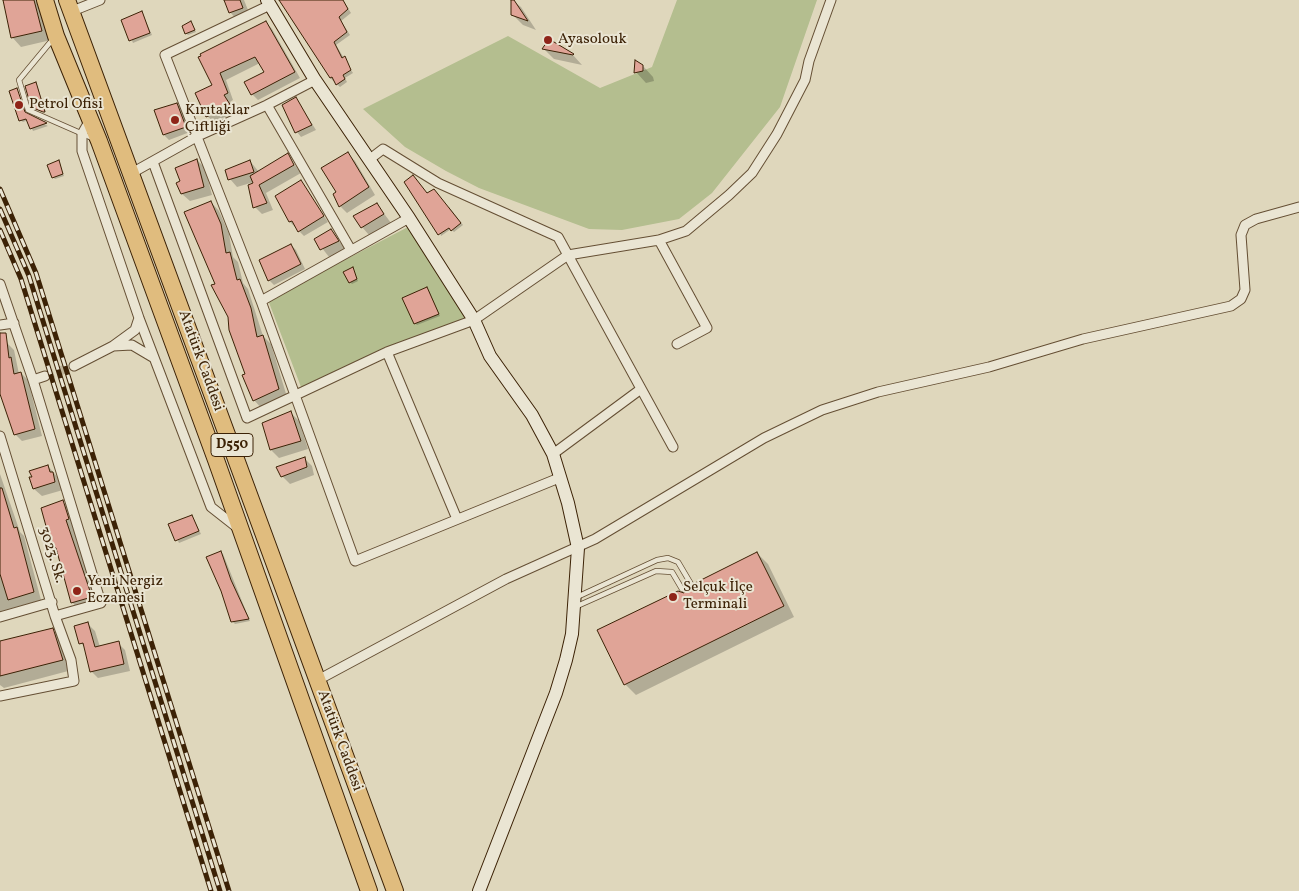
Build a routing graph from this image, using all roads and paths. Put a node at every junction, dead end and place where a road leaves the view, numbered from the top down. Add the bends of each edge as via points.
1 (45, 0) edge
2 (100, 0) edge
3 (831, 0) edge
4 (268, 2) edge
5 (72, 4) edge
6 (56, 36) junction
7 (315, 80) junction
8 (267, 104) junction
9 (86, 127) junction
10 (198, 136) junction
11 (370, 159) junction
12 (153, 162) junction
13 (130, 174) junction
14 (1299, 207) edge
15 (409, 218) junction
16 (659, 240) junction
17 (351, 250) junction
18 (568, 255) junction
19 (0, 284) edge
20 (261, 301) junction
21 (139, 318) junction
22 (474, 320) junction
23 (14, 324) junction
24 (0, 326) edge
25 (677, 344) dead end
26 (113, 346) junction
27 (387, 352) junction
28 (154, 358) junction
29 (74, 366) tunnel mouth
30 (45, 376) tunnel mouth
31 (33, 380) junction
32 (640, 389) junction
33 (295, 395) junction
34 (0, 436) edge
35 (673, 447) dead end
36 (553, 454) junction
37 (559, 478) junction
38 (457, 520) junction
39 (241, 531) junction
40 (578, 548) junction
41 (691, 584) dead end
42 (682, 589) dead end
43 (52, 602) junction
44 (574, 602) junction
45 (55, 616) junction
46 (0, 617) edge
47 (316, 680) junction
48 (0, 696) edge
49 (370, 891) edge
50 (395, 891) edge
51 (479, 891) edge

1 - 6 highway, Atatürk Caddesi / D550
2 - 5 street
3 - 16 street via 804,80 777,134 752,173 686,231
4 - 7 street
4 - 10 street via 165,55
5 - 13 highway, Atatürk Caddesi / D550
6 - 9 highway, Atatürk Caddesi / D550
6 - 9 lane via 19,80 28,110
7 - 8 street
7 - 11 street
8 - 10 street
8 - 17 street
9 - 21 street via 82,151
9 - 39 highway, Atatürk Caddesi / D550 via 99,141
10 - 12 street
10 - 20 street
11 - 15 street
11 - 18 street via 383,149 438,183 558,237
12 - 13 street
12 - 33 street via 247,418
13 - 47 highway, Atatürk Caddesi / D550
14 - 40 street via 1245,225 1240,235 1245,290 1241,299 1231,306 1083,339 989,367 878,392 831,407 764,438
15 - 17 street
15 - 22 street
16 - 18 street
16 - 25 street via 707,328
17 - 20 street
18 - 22 street
18 - 32 street
19 - 23 street
20 - 33 street
21 - 26 street via 135,330
21 - 28 street
22 - 27 street
22 - 36 street via 490,356 532,415
23 - 24 street
23 - 31 street
26 - 28 street via 132,345
26 - 29 street
27 - 33 street
27 - 38 street
28 - 39 street via 211,507
30 - 31 street
31 - 45 street via 100,603
32 - 35 street
32 - 36 street
33 - 38 street via 355,561
34 - 43 street, 3023. Sk.
36 - 37 street
37 - 38 street
37 - 40 street
39 - 49 highway, Atatürk Caddesi / D550
40 - 44 street
40 - 47 street via 506,579
41 - 44 lane via 678,562 668,558 657,560
42 - 44 lane via 672,572 656,572
43 - 45 street, 3023. Sk.
43 - 46 street
44 - 51 street via 572,634 556,693
45 - 48 street, 3023. Sk. via 74,681
47 - 50 highway, Atatürk Caddesi / D550

